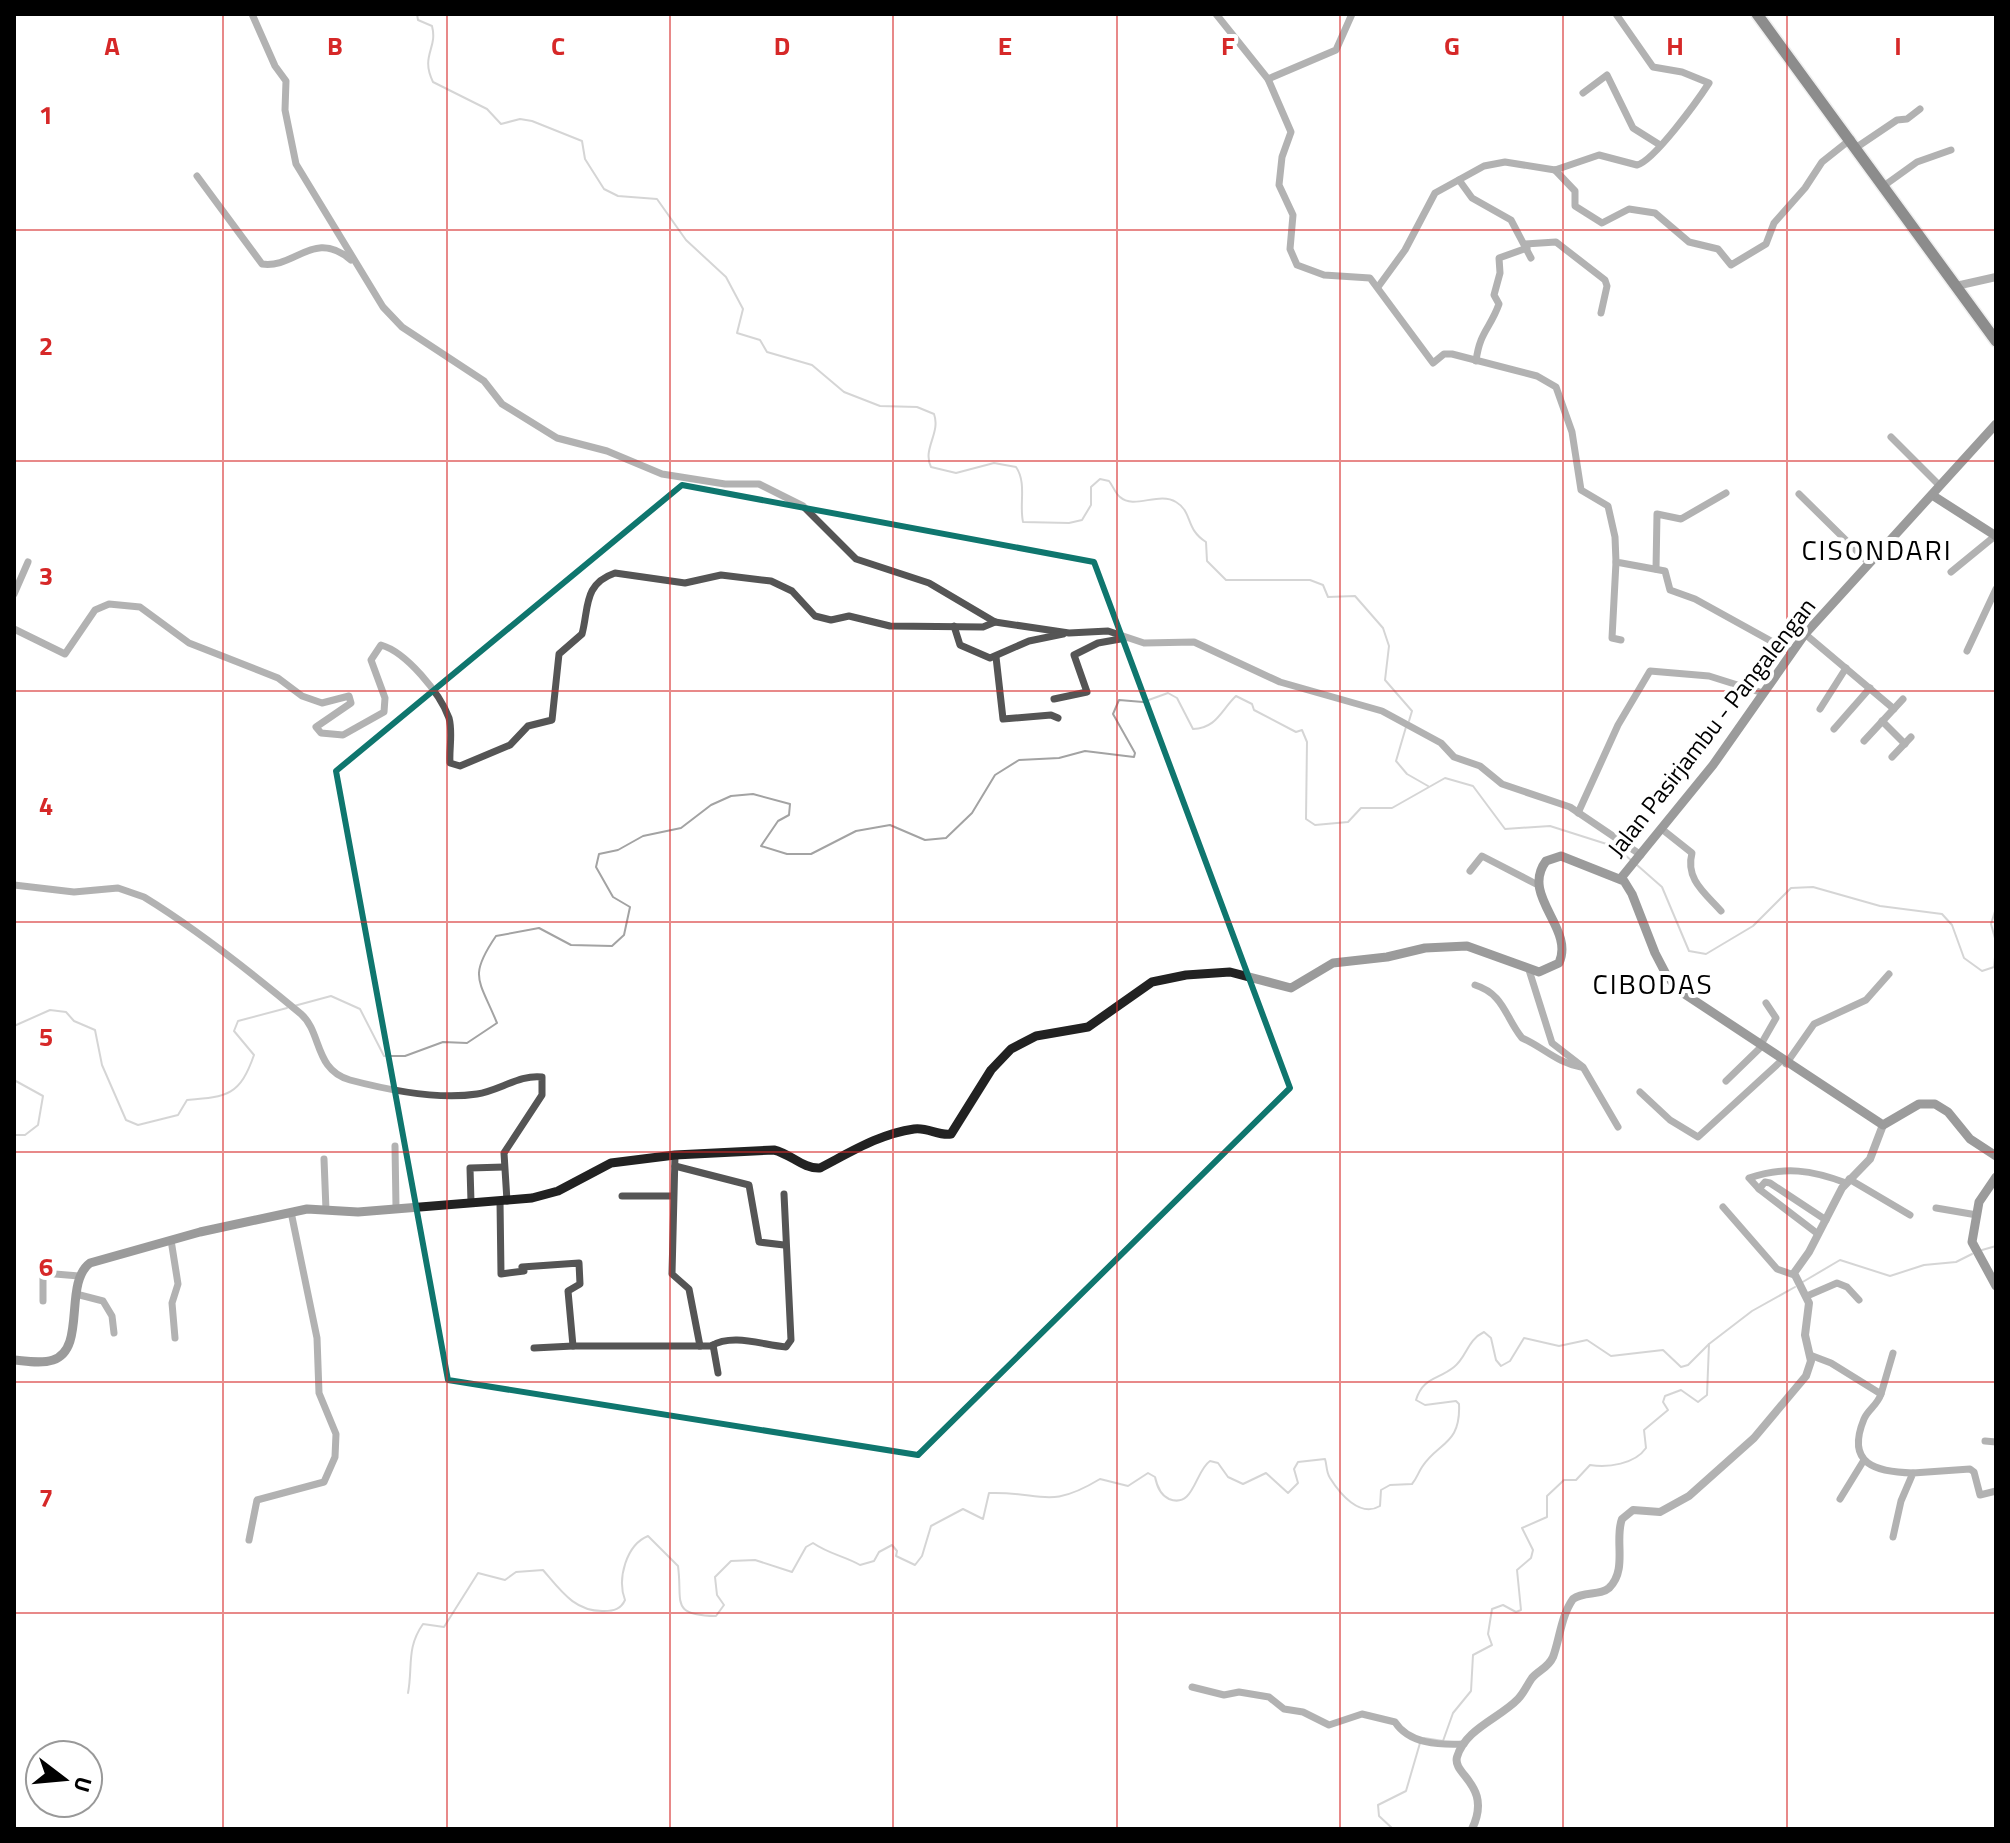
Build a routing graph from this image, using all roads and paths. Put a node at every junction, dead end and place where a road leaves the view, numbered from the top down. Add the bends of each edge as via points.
1 (252, 14) edge
2 (1216, 14) edge
3 (1352, 14) edge
4 (1616, 14) edge
5 (1757, 14) edge
6 (1268, 79) junction
7 (1583, 93) dead end
8 (1920, 109) dead end
9 (1854, 143) junction
10 (1660, 145) junction
11 (1951, 150) dead end
12 (1555, 170) junction
13 (197, 176) dead end
14 (1459, 180) junction
15 (1885, 185) junction
16 (1526, 246) junction
17 (1531, 258) dead end
18 (365, 273) junction
19 (1996, 277) edge
20 (1956, 286) junction
21 (1378, 287) junction
22 (1601, 313) dead end
23 (1996, 341) edge
24 (1476, 361) junction
25 (1996, 424) edge
26 (1891, 437) dead end
27 (1940, 486) junction
28 (1726, 493) dead end
29 (1799, 494) dead end
30 (1932, 495) junction
31 (1995, 536) edge
32 (28, 562) dead end
33 (1616, 562) junction
34 (1869, 563) junction
35 (1656, 569) junction
36 (1951, 572) dead end
37 (1996, 589) edge
38 (14, 594) edge
39 (995, 622) junction
40 (954, 626) junction
41 (14, 629) edge
42 (1069, 633) junction
43 (1805, 634) junction
44 (1128, 638) junction
45 (1621, 640) dead end
46 (1967, 651) dead end
47 (1791, 652) junction
48 (996, 657) junction
49 (1846, 668) junction
50 (1870, 688) junction
51 (1763, 693) junction
52 (1054, 699) dead end
53 (1903, 699) dead end
54 (1820, 709) dead end
55 (1894, 709) junction
56 (1058, 718) dead end
57 (1882, 721) junction
58 (1834, 729) dead end
59 (1911, 737) dead end
60 (1864, 741) dead end
61 (1905, 744) junction
62 (1892, 757) dead end
63 (1581, 806) junction
64 (1663, 830) junction
65 (1640, 856) junction
66 (1470, 871) dead end
67 (1621, 878) junction
68 (14, 885) edge
69 (1538, 885) junction
70 (1721, 911) dead end
71 (1529, 970) junction
72 (1889, 974) dead end
73 (1475, 985) dead end
74 (1766, 1003) dead end
75 (1761, 1046) junction
76 (1784, 1062) junction
77 (1583, 1067) junction
78 (1726, 1081) dead end
79 (1640, 1092) dead end
80 (1883, 1125) junction
81 (1618, 1127) dead end
82 (395, 1146) dead end
83 (1996, 1156) edge
84 (324, 1159) dead end
85 (675, 1160) junction
86 (504, 1167) junction
87 (1996, 1177) edge
88 (1848, 1181) junction
89 (1759, 1189) junction
90 (784, 1194) dead end
91 (622, 1196) dead end
92 (672, 1196) junction
93 (503, 1201) junction
94 (471, 1202) junction
95 (396, 1207) junction
96 (1723, 1207) dead end
97 (1936, 1208) dead end
98 (326, 1210) junction
99 (291, 1212) junction
100 (1910, 1215) dead end
101 (1977, 1215) junction
102 (1826, 1220) junction
103 (1818, 1234) junction
104 (171, 1240) junction
105 (784, 1245) junction
106 (79, 1276) junction
107 (1795, 1277) junction
108 (1996, 1286) edge
109 (76, 1294) junction
110 (1806, 1294) junction
111 (1859, 1300) dead end
112 (43, 1301) dead end
113 (114, 1333) dead end
114 (175, 1338) dead end
115 (713, 1345) junction
116 (573, 1346) junction
117 (700, 1346) junction
118 (534, 1348) dead end
119 (1893, 1353) dead end
120 (1810, 1355) junction
121 (14, 1360) edge
122 (718, 1373) dead end
123 (1881, 1394) junction
124 (1985, 1441) dead end
125 (1996, 1442) edge
126 (1864, 1460) junction
127 (1913, 1473) junction
128 (1996, 1491) edge
129 (1840, 1499) dead end
130 (1893, 1537) dead end
131 (249, 1540) dead end
132 (1192, 1687) dead end
133 (1464, 1744) junction
134 (1472, 1829) edge

1 - 18 street via 286,81 285,110 296,164
2 - 6 street
3 - 6 street via 1336,50
4 - 10 street via 1653,67 1709,83
5 - 9 highway
6 - 21 street via 1291,132 1278,174 1293,215 1291,258 1324,275 1364,275
7 - 10 street via 1607,75 1633,128
8 - 9 street
9 - 12 street via 1822,162 1774,223 1766,244 1729,265 1718,249 1689,242 1655,213 1629,209 1602,223 1581,213 1575,206 1577,193
9 - 15 highway
10 - 12 street via 1643,164 1599,155
11 - 15 street via 1917,162
12 - 14 street via 1505,162
13 - 18 street via 262,264 333,248
14 - 16 street via 1472,198 1511,220
14 - 21 street via 1435,193
15 - 20 highway
16 - 17 street
16 - 22 street via 1553,241 1605,280
16 - 24 street via 1499,258 1494,295 1499,304 1481,335
18 - 39 street via 392,319 484,381 502,404 557,438 662,474 759,484 803,506 856,559 945,590
19 - 20 street
20 - 23 highway
21 - 24 street via 1433,363 1447,353
24 - 33 street via 1537,376 1556,387 1572,432 1581,490 1611,514
25 - 27 main road, Jalan Pasirjambu - Pangalengan
26 - 27 street
27 - 30 main road, Jalan Pasirjambu - Pangalengan
28 - 35 street via 1681,519 1657,514
29 - 34 street
30 - 31 main road
30 - 34 main road, Jalan Pasirjambu - Pangalengan
31 - 36 street
32 - 38 street
33 - 35 street
33 - 45 street via 1612,638
34 - 43 main road, Jalan Pasirjambu - Pangalengan
35 - 47 street via 1667,572 1670,590
37 - 46 street
39 - 40 street
39 - 42 street
40 - 41 street via 890,626 849,616 825,619 786,586 771,581 721,575 685,583 615,573 592,588 582,634 559,654 552,720 528,726 510,745 460,766 450,763 447,715 419,672 392,648 381,645 371,664 386,709 343,735 321,733 316,727 346,710 349,696 322,703 302,696 278,678 189,643 140,607 109,604 95,610 65,654
40 - 48 street via 962,647
42 - 44 street via 1101,630
42 - 48 street via 1029,641
43 - 47 main road, Jalan Pasirjambu - Pangalengan
43 - 49 street
44 - 52 street via 1098,643 1074,655 1087,692
44 - 63 street via 1151,644 1194,642 1280,682 1382,711 1500,782
47 - 51 main road, Jalan Pasirjambu - Pangalengan
48 - 56 street via 1003,719
49 - 50 street
49 - 54 street
50 - 55 street
50 - 58 street
51 - 63 street via 1709,676 1650,671
51 - 64 main road, Jalan Pasirjambu - Pangalengan
53 - 55 street
55 - 57 street
57 - 60 street
57 - 61 street
59 - 61 street
61 - 62 street
63 - 65 street
64 - 65 main road, Jalan Pasirjambu - Pangalengan
64 - 70 street via 1692,853 1696,884
65 - 67 main road, Jalan Pasirjambu - Pangalengan
66 - 69 street via 1482,856
67 - 69 main road, Jalan Pasirjambu - Pangalengan via 1561,856 1546,861
67 - 75 main road, Jalan Pasirjambu - Pangalengan via 1667,976 1680,991
68 - 86 street via 74,892 118,888 140,896 304,1018 332,1072 352,1081 476,1094 542,1077 542,1095 504,1153
69 - 71 main road via 1563,950 1555,967
71 - 77 street via 1552,1043
71 - 85 main road via 1484,950 1458,946 1333,963 1291,988 1230,972 1168,978 1138,990 1088,1027 1019,1044 991,1070 951,1134 917,1128 896,1133 815,1169 787,1153 768,1150
72 - 76 street via 1866,1000 1814,1024
73 - 77 street via 1501,1001 1522,1038 1561,1062
74 - 75 street via 1776,1018
75 - 76 main road, Jalan Pasirjambu - Pangalengan
75 - 78 street
76 - 79 street via 1698,1137
76 - 80 main road, Jalan Pasirjambu - Pangalengan
77 - 81 street
80 - 83 main road via 1929,1102 1943,1107 1980,1147
80 - 88 street via 1870,1159
82 - 95 street
84 - 98 street
85 - 92 street
85 - 93 main road via 611,1163 546,1195
85 - 105 street via 749,1185 759,1242
86 - 93 street
86 - 94 street via 470,1168
87 - 101 main road via 1983,1193
88 - 89 street via 1792,1169 1749,1178
88 - 100 street
88 - 102 street
89 - 102 street via 1770,1183
89 - 103 street
90 - 105 street
91 - 92 street
92 - 117 street via 672,1274 689,1289
93 - 94 main road
93 - 116 street via 501,1274 579,1262 580,1284 568,1291
94 - 95 main road
95 - 98 main road
96 - 107 street via 1777,1269
97 - 101 street
98 - 99 main road
99 - 104 main road
99 - 131 street via 317,1338 319,1393 335,1429 336,1450 321,1484 259,1498
101 - 108 main road via 1975,1250
102 - 103 street
103 - 107 street
104 - 106 main road via 90,1263
104 - 114 street via 178,1284 172,1303
105 - 115 street via 789,1346 730,1340
106 - 109 main road
106 - 112 street via 43,1273
107 - 110 street
109 - 113 street via 104,1301
109 - 121 main road via 72,1330 62,1354 51,1361
110 - 111 street via 1837,1283
110 - 120 street via 1805,1342
115 - 117 street
115 - 122 street
116 - 117 street
116 - 118 street
119 - 123 street
120 - 123 street
120 - 133 street via 1806,1376 1712,1478 1665,1510 1633,1510 1622,1519 1621,1554 1612,1584 1573,1599 1547,1667
123 - 126 street via 1864,1418 1859,1449
124 - 125 street
126 - 127 street via 1877,1471
126 - 129 street
127 - 128 street via 1970,1469 1980,1495
127 - 130 street
132 - 133 street via 1273,1698 1284,1709 1309,1714 1326,1725 1364,1715 1395,1722 1402,1734 1416,1739
133 - 134 street via 1457,1764 1477,1793

